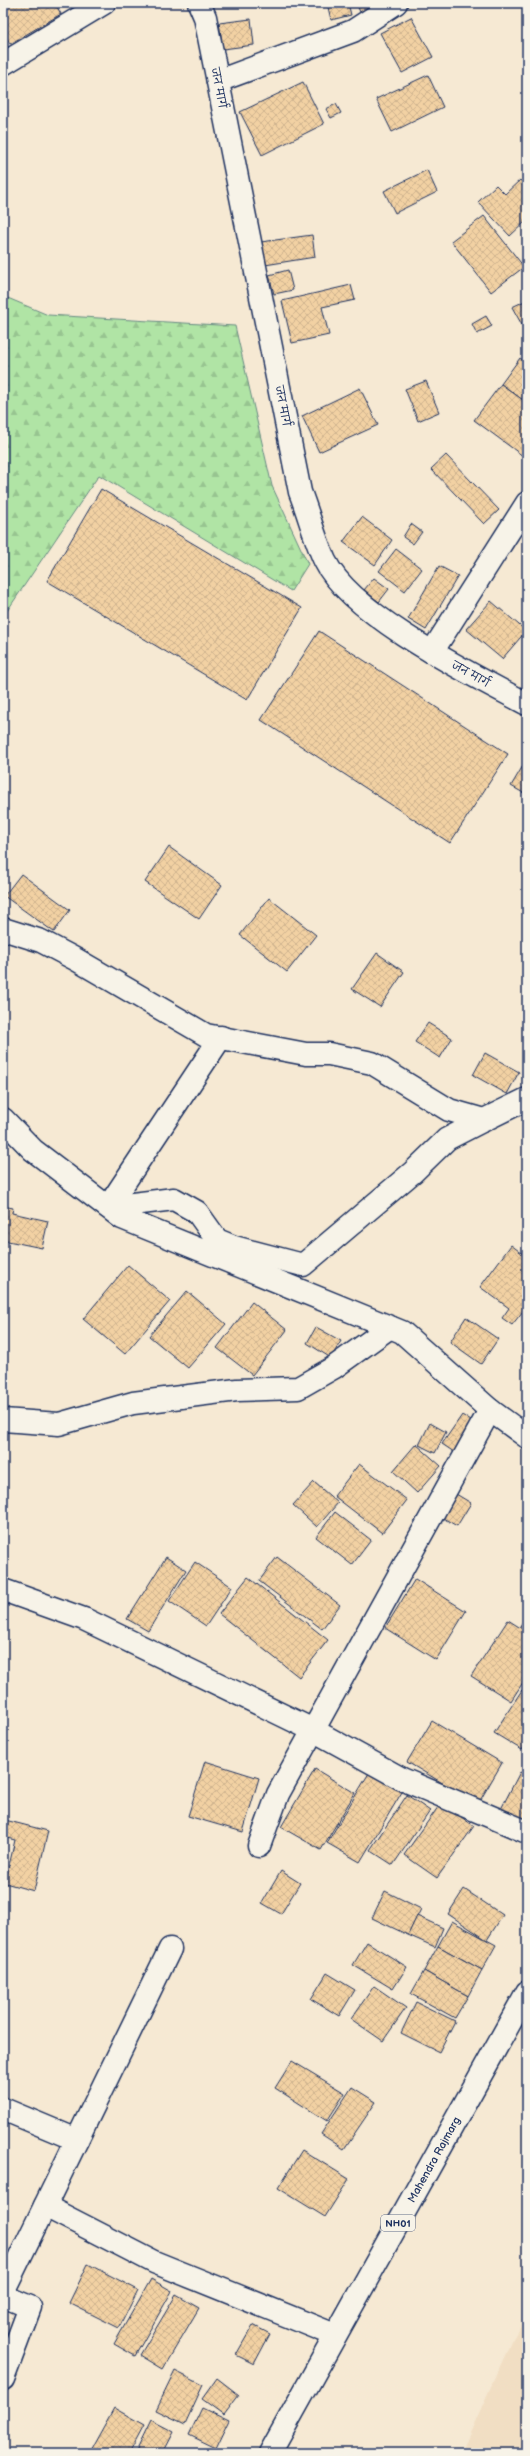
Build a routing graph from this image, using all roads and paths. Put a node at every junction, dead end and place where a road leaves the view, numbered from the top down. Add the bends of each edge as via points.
1 (104, 3) edge
2 (199, 3) edge
3 (396, 3) edge
4 (3, 64) edge
5 (218, 81) junction
6 (527, 503) edge
7 (432, 652) junction
8 (527, 704) edge
9 (3, 929) edge
10 (221, 1038) junction
11 (527, 1099) edge
12 (3, 1119) edge
13 (484, 1120) junction
14 (108, 1208) junction
15 (390, 1328) junction
16 (490, 1410) junction
17 (3, 1420) edge
18 (527, 1437) edge
19 (3, 1590) edge
20 (313, 1730) junction
21 (527, 1832) edge
22 (259, 1846) dead end
23 (170, 1949) dead end
24 (527, 1992) edge
25 (3, 2109) edge
26 (77, 2140) junction
27 (45, 2206) junction
28 (3, 2292) edge
29 (3, 2296) edge
30 (335, 2335) junction
31 (3, 2379) edge
32 (270, 2453) edge

1 - 4 main road
2 - 5 main road, जन मार्ग via 205,17
3 - 5 main road via 353,31
5 - 7 main road, जन मार्ग via 300,492 326,562 355,599
6 - 7 main road
7 - 8 main road, जन मार्ग
9 - 10 main road via 41,941 206,1035
10 - 13 main road via 372,1063 449,1110
10 - 14 main road
11 - 13 main road
12 - 14 main road via 34,1150
13 - 14 main road via 446,1139 413,1172 303,1265 217,1240 197,1212 174,1199
14 - 15 main road via 122,1218
15 - 16 main road via 402,1332
15 - 17 main road via 333,1368 298,1388 238,1390 133,1403 60,1424
16 - 18 main road
16 - 20 main road
19 - 20 main road via 84,1619
20 - 21 main road via 402,1779
20 - 22 main road via 278,1794
23 - 26 main road
24 - 30 main road, Mahendra Rajmarg / NH01
25 - 26 main road
26 - 27 main road
27 - 28 main road
27 - 30 main road via 154,2262
29 - 31 main road via 30,2307
30 - 32 main road, Mahendra Rajmarg / NH01

